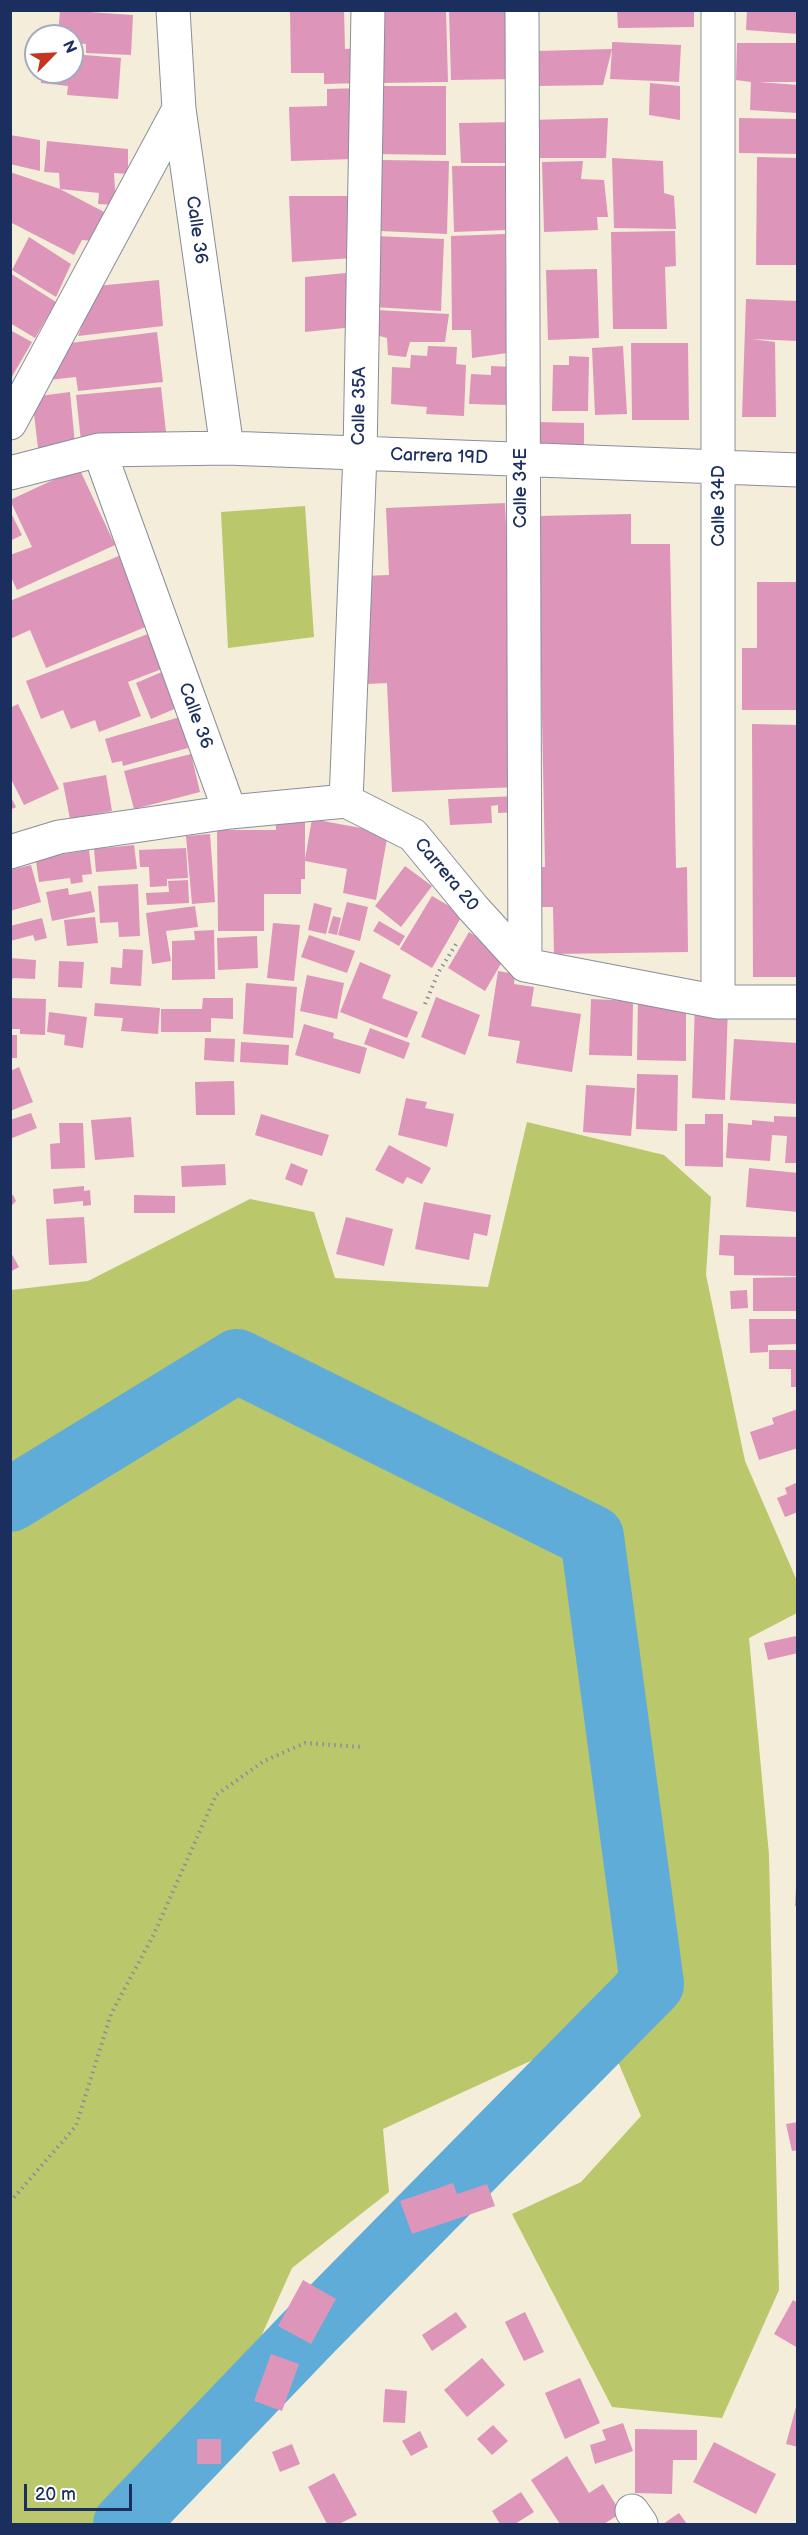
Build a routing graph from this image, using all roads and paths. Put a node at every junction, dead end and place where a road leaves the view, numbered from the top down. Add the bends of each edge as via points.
1 (173, 10) edge
2 (368, 10) edge
3 (522, 10) edge
4 (718, 10) edge
5 (179, 109) junction
6 (10, 423) edge
7 (227, 448) junction
8 (99, 450) junction
9 (360, 454) junction
10 (521, 460) junction
11 (718, 467) junction
12 (798, 470) edge
13 (10, 473) edge
14 (346, 801) junction
15 (230, 812) junction
16 (10, 852) edge
17 (525, 965) junction
18 (718, 1002) junction
19 (798, 1002) edge
20 (362, 1747) dead end
21 (10, 2202) edge

1 - 5 street, Calle 36
2 - 9 street, Calle 35A
3 - 10 street, Calle 34E
4 - 11 street, Calle 34D
5 - 6 street
5 - 7 street, Calle 36
7 - 8 street, Carrera 19D
7 - 9 street, Carrera 19D
8 - 13 street, Carrera 19D
8 - 15 street, Calle 36
9 - 10 street, Carrera 19D
9 - 14 street, Calle 35A
10 - 11 street, Carrera 19D
10 - 17 street, Calle 34E
11 - 12 street, Carrera 19D
11 - 18 street, Calle 34D
14 - 15 street
14 - 17 street, Carrera 20 via 413,835
15 - 16 street via 60,837
17 - 18 street
18 - 19 street
20 - 21 path via 305,1743 264,1761 216,1795 153,1936 111,2014 76,2126

